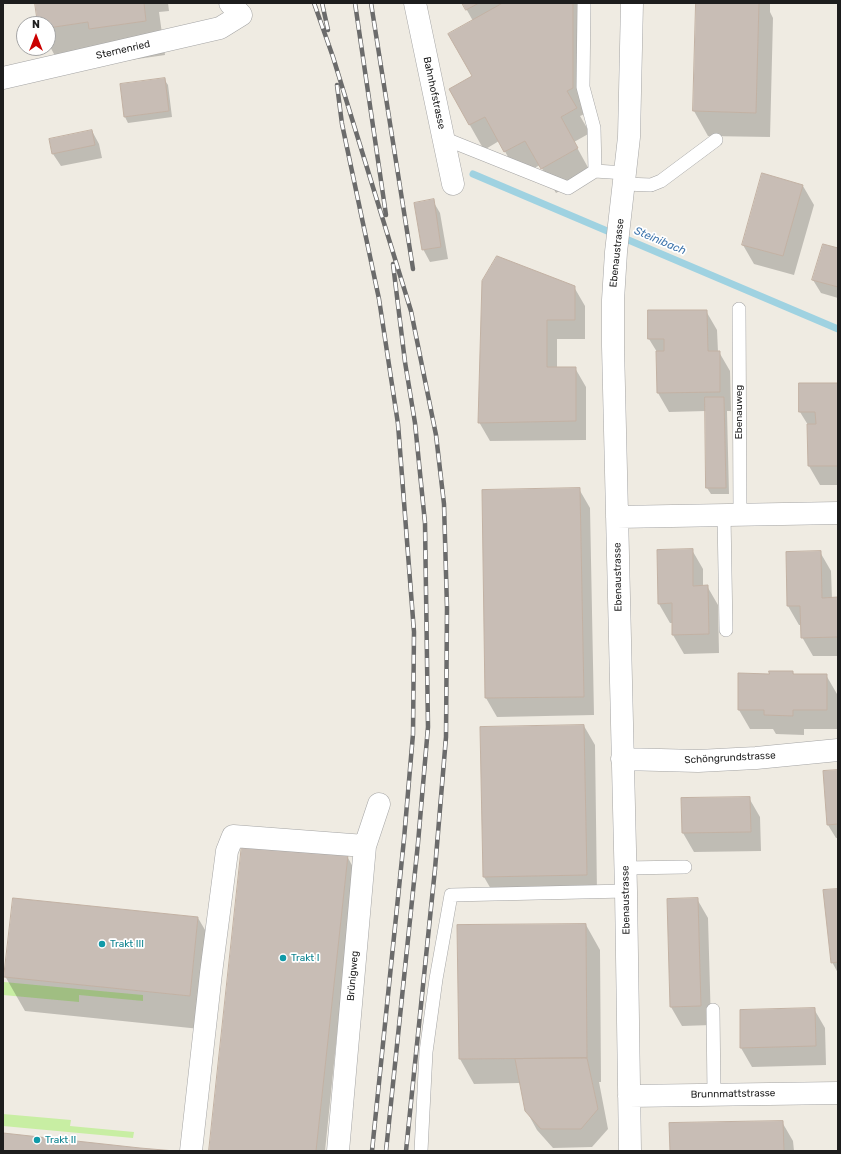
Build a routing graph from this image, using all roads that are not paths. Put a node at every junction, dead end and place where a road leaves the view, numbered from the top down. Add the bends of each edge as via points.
1 (415, 3) edge
2 (584, 3) edge
3 (632, 3) edge
4 (236, 9) edge
5 (3, 78) edge
6 (443, 138) junction
7 (716, 140) dead end
8 (595, 171) junction
9 (625, 178) junction
10 (453, 184) dead end
11 (739, 309) dead end
12 (838, 513) edge
13 (732, 514) junction
14 (617, 517) junction
15 (726, 630) dead end
16 (838, 750) edge
17 (622, 759) junction
18 (380, 804) dead end
19 (365, 846) junction
20 (685, 867) dead end
21 (625, 868) junction
22 (626, 891) junction
23 (713, 1010) dead end
24 (838, 1093) edge
25 (714, 1094) junction
26 (629, 1096) junction
27 (191, 1151) edge
28 (338, 1151) edge
29 (421, 1151) edge
30 (630, 1151) edge

1 - 6 street, Bahnhofstrasse
2 - 8 lane via 583,87 594,128
3 - 9 street, Ebenaustrasse via 629,137
4 - 5 street, Sternenried via 220,28
6 - 8 lane via 568,188
6 - 10 street, Bahnhofstrasse
7 - 9 lane via 661,181 651,185
8 - 9 lane
9 - 14 street, Ebenaustrasse via 613,300
11 - 13 lane, Ebenauweg
12 - 13 street
13 - 14 street
13 - 15 lane, Ebenauweg
14 - 17 street, Ebenaustrasse
16 - 17 street, Schöngrundstrasse via 705,761
17 - 21 street, Ebenaustrasse
18 - 19 street, Brünigweg
19 - 27 street via 232,836 227,851 215,943
19 - 28 street, Brünigweg
20 - 21 lane
21 - 22 street, Ebenaustrasse
22 - 26 street, Ebenaustrasse
22 - 29 lane via 451,895 426,1052
23 - 25 lane
24 - 25 street, Brunnmattstrasse
25 - 26 street, Brunnmattstrasse
26 - 30 street, Ebenaustrasse

